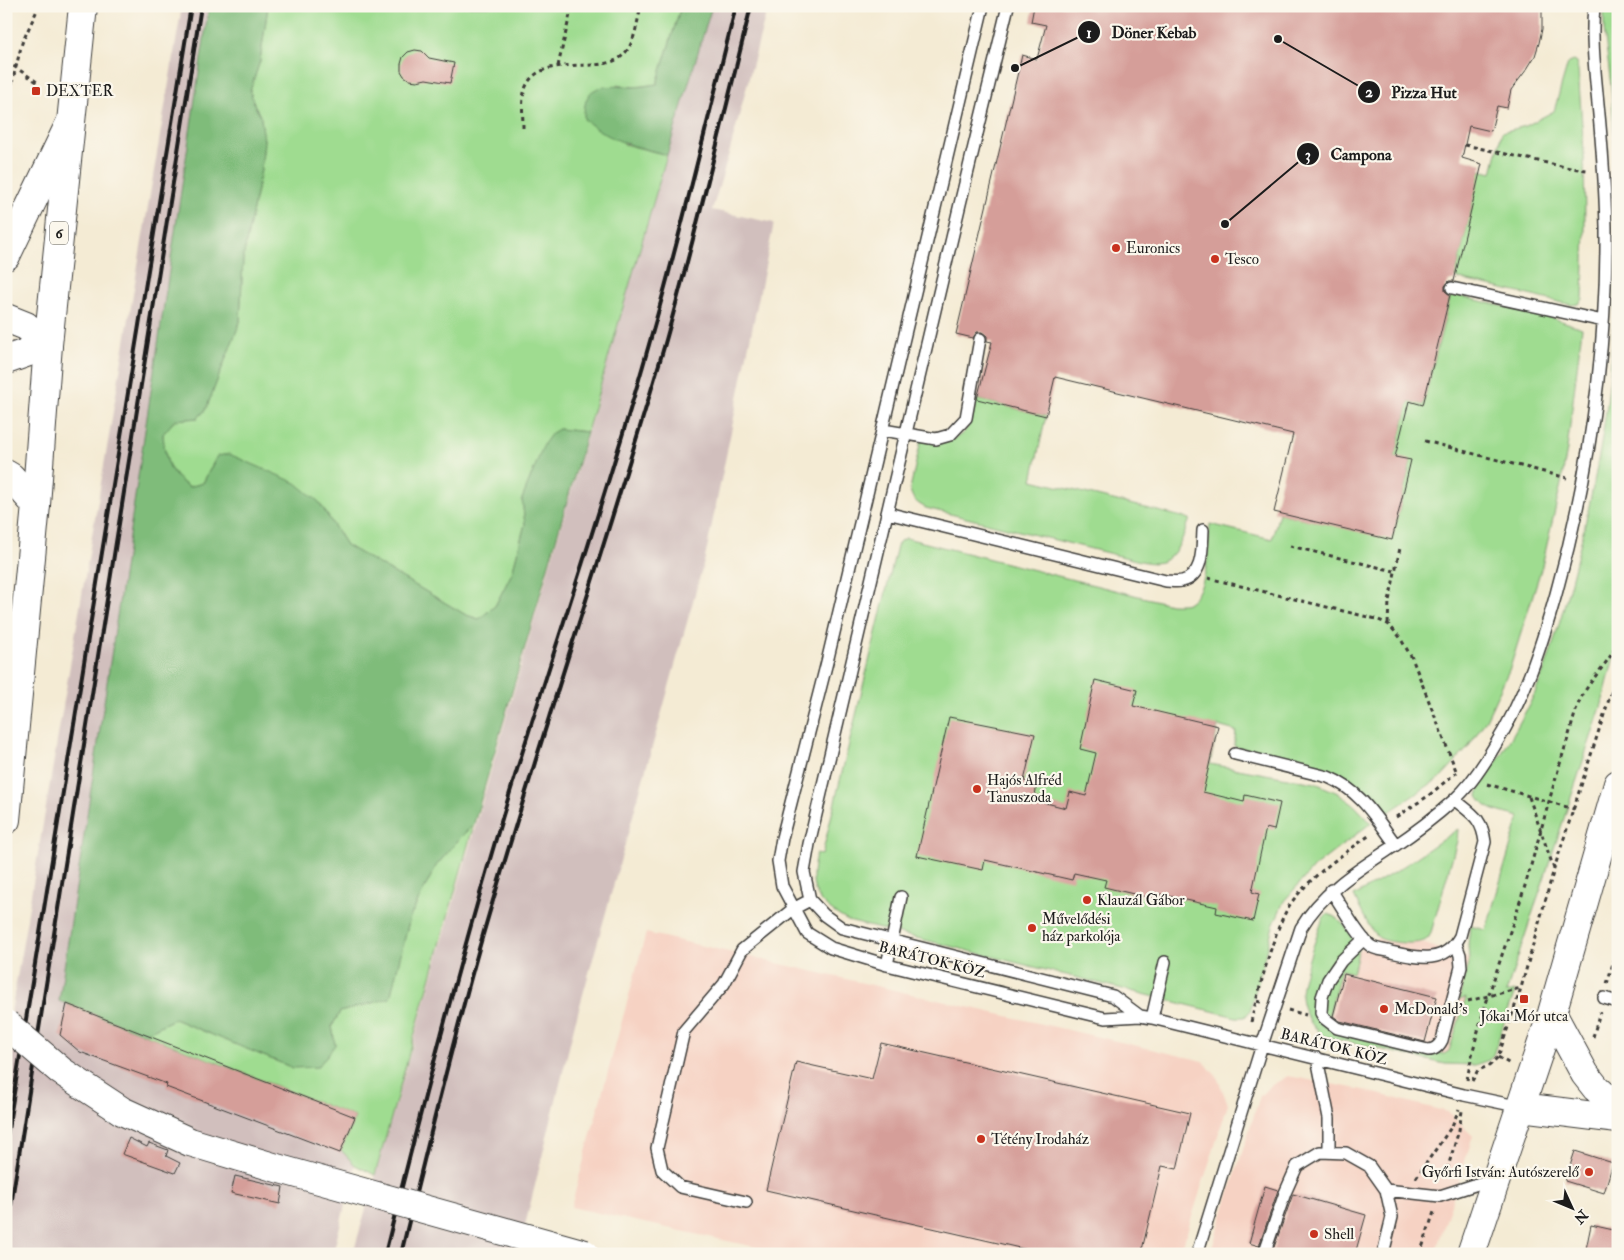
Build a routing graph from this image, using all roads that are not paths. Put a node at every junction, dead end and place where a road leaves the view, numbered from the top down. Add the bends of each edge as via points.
1 (83, 6) edge
2 (983, 6) edge
3 (1008, 6) edge
4 (1594, 6) edge
5 (71, 121) junction
6 (6, 256) edge
7 (1452, 288) dead end
8 (6, 318) edge
9 (1603, 321) junction
10 (980, 339) dead end
11 (48, 345) junction
12 (6, 360) edge
13 (883, 430) junction
14 (906, 434) junction
15 (6, 474) edge
16 (36, 505) junction
17 (887, 514) junction
18 (1203, 530) dead end
19 (1235, 754) dead end
20 (1618, 784) edge
21 (1455, 800) junction
22 (6, 820) edge
23 (1396, 845) junction
24 (1331, 890) junction
25 (901, 897) dead end
26 (810, 900) junction
27 (793, 909) junction
28 (1364, 939) junction
29 (892, 941) junction
30 (1456, 944) junction
31 (1165, 962) dead end
32 (887, 965) junction
33 (1604, 998) dead end
34 (1618, 1002) edge
35 (1552, 1013) junction
36 (1140, 1016) junction
37 (1152, 1018) junction
38 (6, 1024) edge
39 (1262, 1045) junction
40 (1317, 1058) junction
41 (1521, 1107) junction
42 (1618, 1108) edge
43 (1618, 1119) edge
44 (1328, 1152) junction
45 (1497, 1178) junction
46 (1386, 1190) junction
47 (746, 1202) dead end
48 (585, 1254) edge
49 (1198, 1254) edge
50 (1264, 1254) edge
51 (1382, 1254) edge
52 (1471, 1254) edge

1 - 5 main road, 6
2 - 13 lane, BARÁTOK KÖZ
3 - 14 lane
4 - 9 lane via 1592,31 1606,229
5 - 6 main road
5 - 11 main road, 6
7 - 9 lane
8 - 11 main road via 26,326
9 - 21 lane via 1581,488 1549,617 1517,704 1471,784
10 - 14 lane via 966,418 950,436 936,439
11 - 12 main road
11 - 16 main road, 6
13 - 14 lane
13 - 27 lane, BARÁTOK KÖZ via 782,838 779,869 782,886
14 - 17 lane
15 - 16 main road
16 - 22 main road, 6
17 - 18 lane via 1166,580 1182,581 1199,566
17 - 26 lane via 809,844 804,872
19 - 23 lane via 1341,783 1352,790
20 - 35 main road
21 - 23 lane
21 - 30 lane via 1476,817 1483,828 1485,842
23 - 24 lane
24 - 28 lane
24 - 39 lane via 1301,928
25 - 29 lane
26 - 27 lane
26 - 29 lane, BARÁTOK KÖZ via 842,928
27 - 32 lane, BARÁTOK KÖZ via 807,933 831,948
27 - 47 lane via 742,950 724,984 684,1031 657,1148 662,1170 680,1187
28 - 30 lane via 1372,947 1412,957 1434,957
28 - 30 lane via 1341,961 1328,980 1322,996 1321,1013 1324,1018 1337,1028 1432,1050 1442,1040 1461,967
29 - 32 lane
29 - 36 lane, BARÁTOK KÖZ via 1113,996
31 - 37 lane
32 - 36 lane, BARÁTOK KÖZ via 1105,1018
33 - 34 lane
35 - 41 main road
35 - 42 main road via 1585,1074
36 - 37 lane, BARÁTOK KÖZ
37 - 39 lane, BARÁTOK KÖZ
38 - 48 main road, bridge via 61,1071 122,1111 190,1142
39 - 40 lane, BARÁTOK KÖZ
39 - 49 lane
40 - 41 lane, BARÁTOK KÖZ
40 - 44 lane via 1329,1118
41 - 43 main road
41 - 45 main road
44 - 46 lane via 1346,1153 1369,1166
44 - 50 lane via 1320,1152 1297,1166 1284,1193
45 - 46 lane via 1440,1196
45 - 52 main road
46 - 51 lane via 1392,1217

